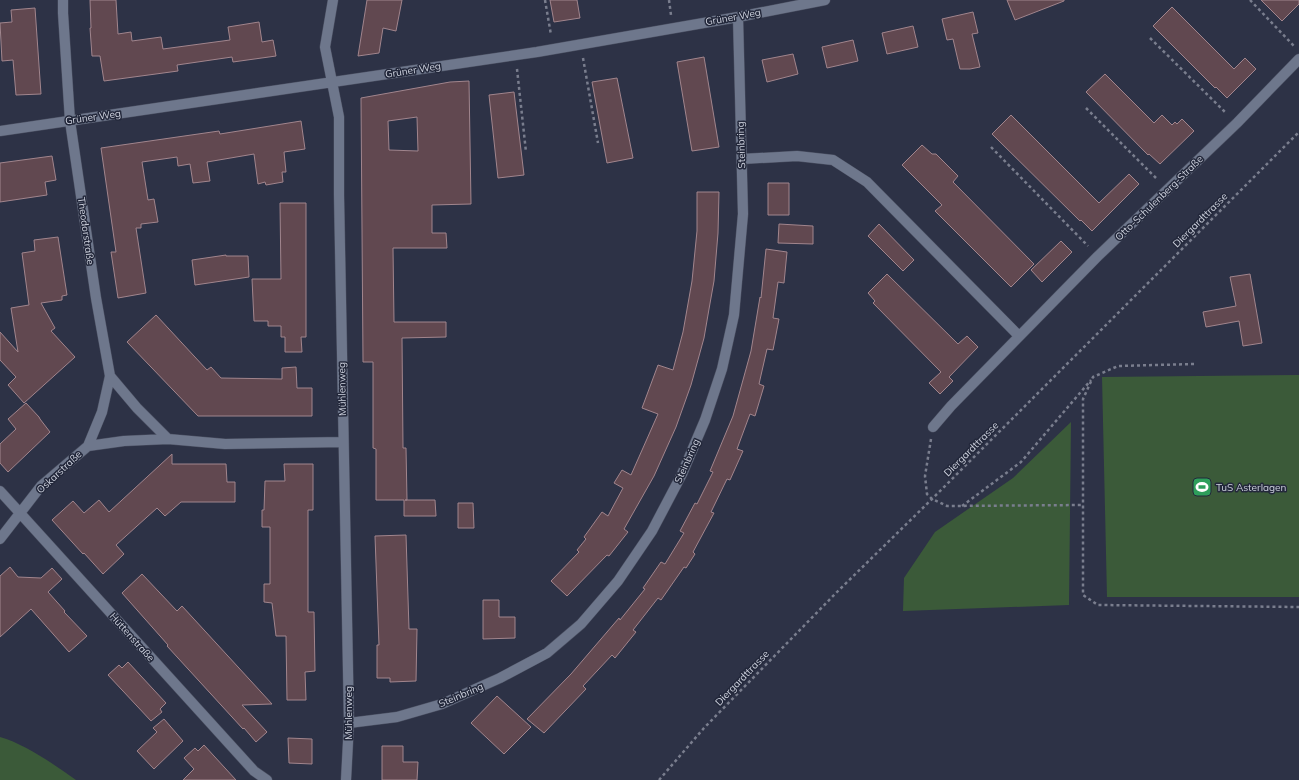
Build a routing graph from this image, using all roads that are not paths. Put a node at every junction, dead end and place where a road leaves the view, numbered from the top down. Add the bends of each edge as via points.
1 (63, 0) edge
2 (333, 0) edge
3 (825, 0) edge
4 (738, 17) junction
5 (1299, 59) edge
6 (332, 82) junction
7 (70, 121) junction
8 (0, 131) edge
9 (742, 159) junction
10 (1019, 336) junction
11 (110, 376) junction
12 (933, 427) road end
13 (168, 439) junction
14 (343, 442) junction
15 (88, 446) junction
16 (0, 491) edge
17 (21, 513) junction
18 (0, 539) edge
19 (349, 723) junction
20 (267, 780) edge
21 (346, 780) edge

1 - 7 street, Theodorstraße
2 - 6 street, Mühlenweg via 325,46
3 - 4 street, Grüner Weg
4 - 6 street, Grüner Weg via 553,49
4 - 9 street, Steinbring
5 - 10 street, Otto-Schulenberg-Straße
6 - 7 street, Grüner Weg
6 - 14 street, Mühlenweg via 339,117
7 - 8 street, Grüner Weg
7 - 11 street, Theodorstraße
9 - 10 street via 797,156 833,160 867,182
9 - 19 street, Steinbring via 742,222 734,315 722,369 705,420 682,474 652,531 618,581 581,624 547,653 500,678 434,706 398,717
10 - 12 street, Otto-Schulenberg-Straße
11 - 13 street, Theodorstraße
11 - 15 street, Oskarstraße via 102,412
13 - 14 street via 225,444
13 - 15 street
14 - 19 street, Mühlenweg
15 - 17 street, Oskarstraße via 41,486
16 - 17 street, Hüttenstraße
17 - 18 street, Oskarstraße
17 - 20 street, Hüttenstraße via 254,771
19 - 21 street, Mühlenweg

